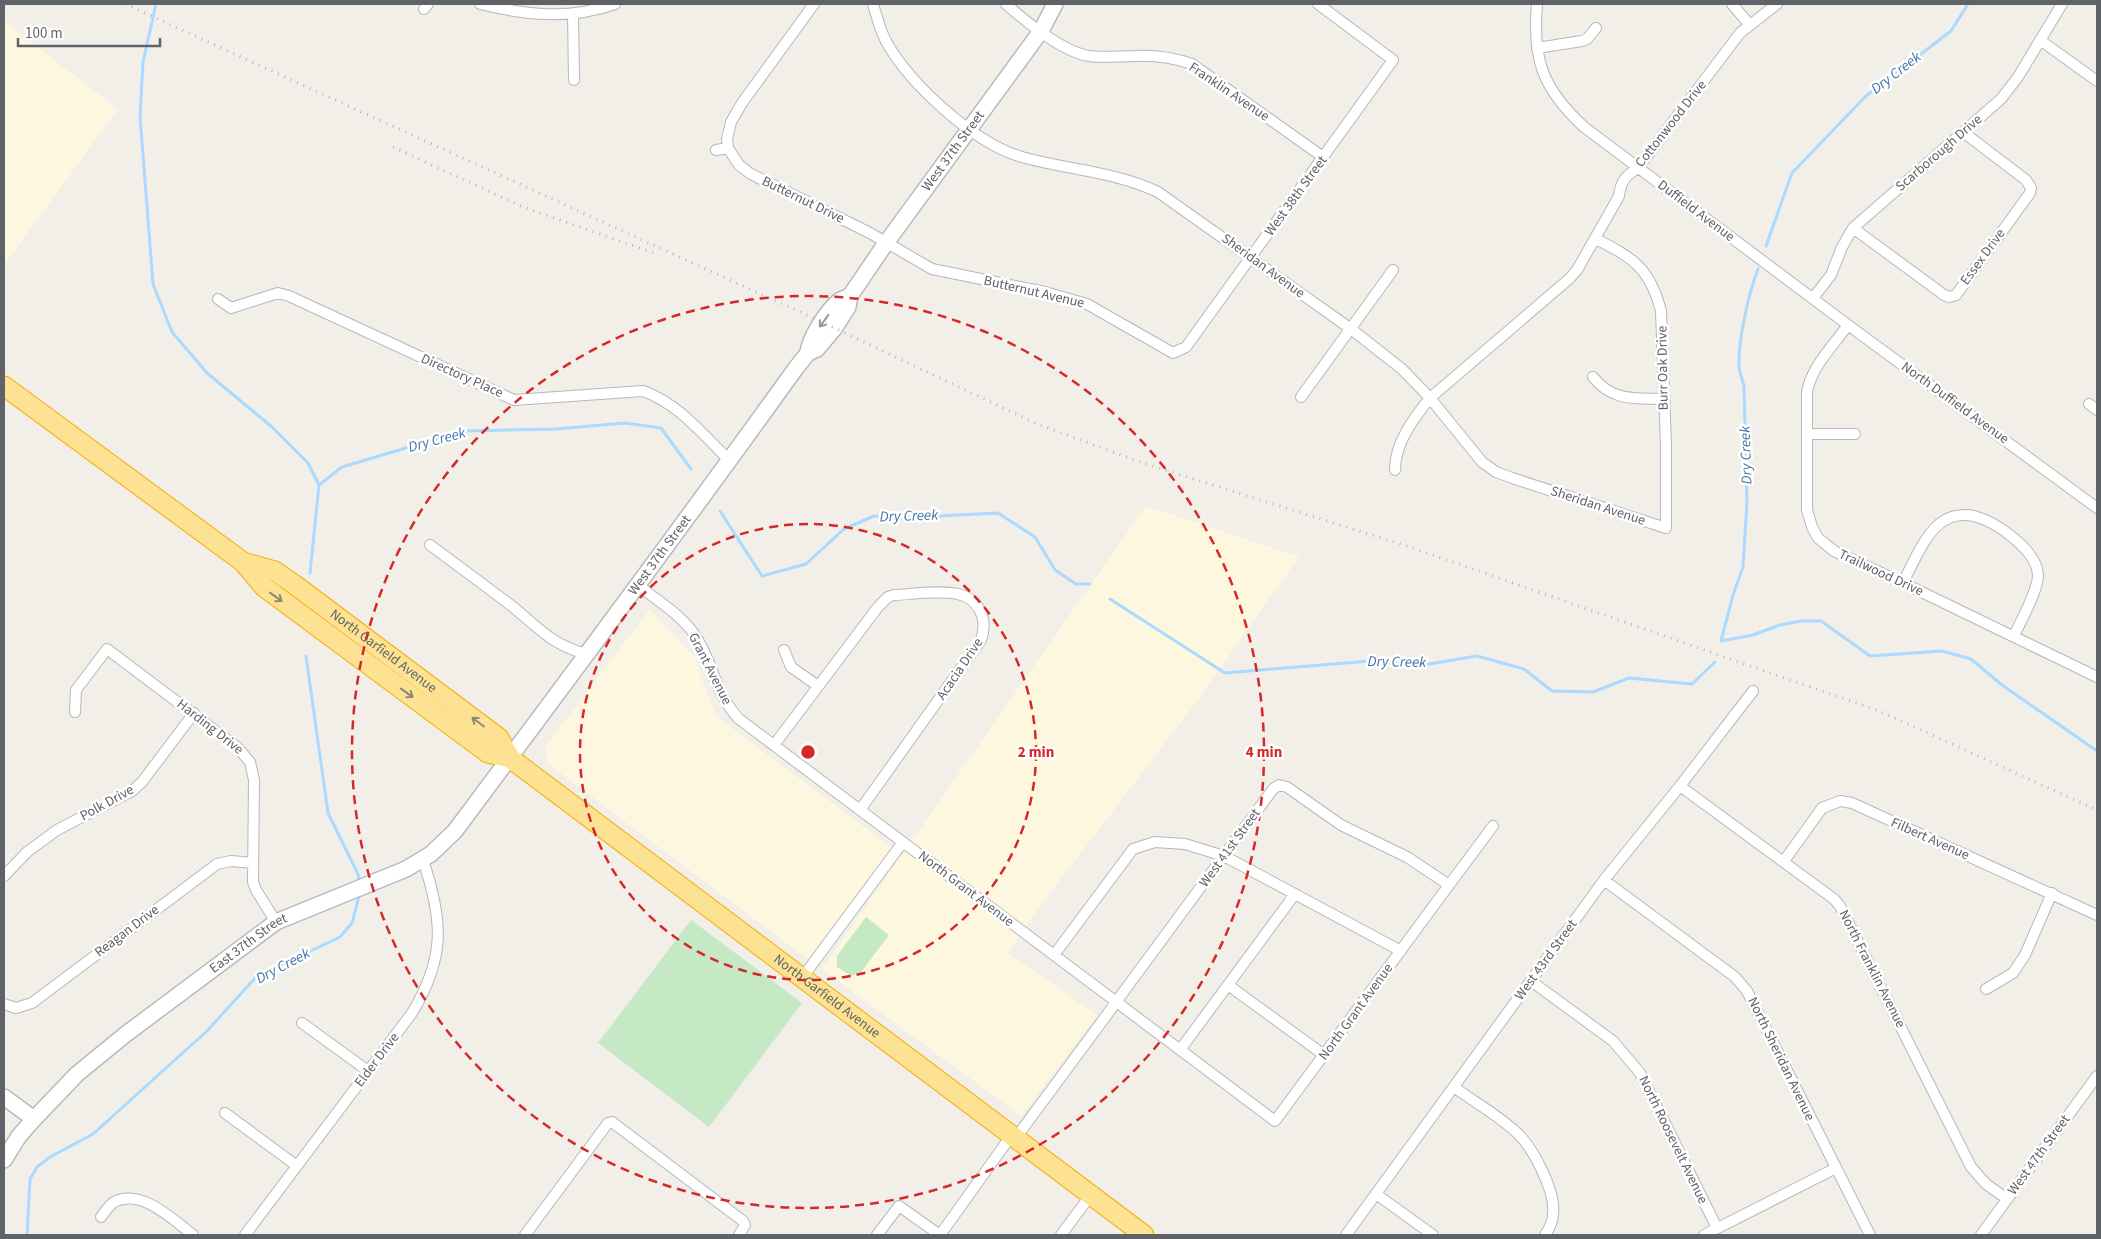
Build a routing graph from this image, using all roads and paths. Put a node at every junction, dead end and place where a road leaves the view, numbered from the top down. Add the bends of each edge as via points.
1 (480, 4) edge
2 (615, 4) edge
3 (814, 4) edge
4 (873, 4) edge
5 (1006, 4) edge
6 (1055, 4) edge
7 (1318, 4) edge
8 (1537, 4) edge
9 (1732, 4) edge
10 (1777, 4) edge
11 (2062, 4) edge
12 (573, 14) junction
13 (1749, 24) junction
14 (1596, 28) dead end
15 (1041, 31) junction
16 (2040, 40) junction
17 (1537, 48) junction
18 (574, 80) dead end
19 (2097, 81) edge
20 (970, 128) junction
21 (1963, 132) junction
22 (728, 148) junction
23 (716, 150) dead end
24 (1323, 158) junction
25 (1638, 168) junction
26 (1853, 228) junction
27 (1596, 239) junction
28 (886, 243) junction
29 (1251, 258) junction
30 (1393, 270) dead end
31 (1813, 298) junction
32 (218, 299) dead end
33 (1848, 325) junction
34 (1351, 330) junction
35 (1177, 353) joint
36 (1593, 377) dead end
37 (4, 386) edge
38 (1301, 397) dead end
39 (1430, 398) junction
40 (1664, 399) junction
41 (1807, 434) junction
42 (1855, 434) dead end
43 (729, 460) junction
44 (1395, 470) dead end
45 (2097, 508) edge
46 (1666, 528) joint
47 (430, 545) dead end
48 (1903, 582) junction
49 (639, 586) junction
50 (2014, 636) junction
51 (784, 650) dead end
52 (586, 654) junction
53 (2097, 677) edge
54 (818, 686) junction
55 (1753, 691) dead end
56 (75, 712) dead end
57 (194, 714) junction
58 (774, 745) junction
59 (510, 758) junction
60 (1680, 786) junction
61 (860, 810) junction
62 (1493, 826) dead end
63 (903, 842) junction
64 (1224, 856) junction
65 (423, 860) junction
66 (1784, 861) junction
67 (253, 863) junction
68 (4, 876) edge
69 (1604, 880) junction
70 (1449, 885) junction
71 (2052, 893) junction
72 (1295, 894) junction
73 (2097, 915) edge
74 (276, 922) junction
75 (1401, 951) junction
76 (1054, 955) junction
77 (802, 978) junction
78 (1531, 981) junction
79 (1228, 985) junction
80 (1986, 989) dead end
81 (1116, 1002) junction
82 (4, 1004) edge
83 (302, 1023) dead end
84 (1180, 1050) junction
85 (1324, 1055) junction
86 (368, 1071) junction
87 (2097, 1076) edge
88 (1454, 1087) junction
89 (4, 1097) edge
90 (225, 1113) dead end
91 (34, 1119) junction
92 (1013, 1137) junction
93 (4, 1160) edge
94 (297, 1166) junction
95 (1836, 1168) junction
96 (1376, 1194) junction
97 (1090, 1196) junction
98 (2007, 1200) junction
99 (101, 1217) dead end
100 (1717, 1228) junction
101 (193, 1235) edge
102 (245, 1235) edge
103 (525, 1235) edge
104 (739, 1235) edge
105 (877, 1235) edge
106 (940, 1235) edge
107 (1061, 1235) edge
108 (1144, 1235) edge
109 (1346, 1235) edge
110 (1433, 1235) edge
111 (1545, 1235) edge
112 (1704, 1235) edge
113 (1870, 1235) edge
114 (1981, 1235) edge

1 - 12 street via 525,13
2 - 12 street
3 - 22 street via 736,112 728,131
4 - 20 street, Sheridan Avenue via 886,41 901,66 935,102
5 - 15 street, Franklin Avenue
6 - 15 street, West 37th Street
7 - 24 street, West 38th Street via 1393,60
8 - 17 street
9 - 13 street
10 - 13 street, Cottonwood Drive
11 - 16 street, Scarborough Drive
12 - 18 street
13 - 25 street, Cottonwood Drive
14 - 17 street via 1582,41
15 - 20 street, West 37th Street
15 - 24 street, Franklin Avenue via 1063,48 1089,56 1159,56 1192,64
16 - 19 street
16 - 21 street, Scarborough Drive via 2001,99
17 - 25 street, Duffield Avenue via 1546,82 1565,108 1584,127
20 - 28 street, West 37th Street
20 - 29 street, Sheridan Avenue via 1003,151 1101,172 1149,188 1170,199
21 - 26 street, Scarborough Drive
21 - 26 street, Essex Drive via 2026,180 2031,188 1956,296 1948,298
22 - 23 street
22 - 28 street, Butternut Drive via 739,165 751,174
24 - 29 street, West 38th Street
25 - 27 street, Cottonwood Drive via 1626,175 1620,184 1619,196
25 - 31 street, Duffield Avenue
26 - 31 street, Scarborough Drive via 1831,275
27 - 39 street, Cottonwood Drive via 1569,279
27 - 40 street, Burr Oak Drive via 1637,262 1655,290 1663,322
28 - 35 street, Butternut Avenue via 932,269 1087,304 1169,352
28 - 43 street, West 37th Street via 850,296 839,301 822,322 809,344 808,353
29 - 34 street, Sheridan Avenue
29 - 35 street, West 38th Street via 1186,347
30 - 34 street
31 - 33 street, North Duffield Avenue
32 - 43 street, Directory Place via 231,308 278,293 289,296 514,400 643,391 671,404
33 - 41 street, Trailwood Drive via 1808,382
33 - 45 street, North Duffield Avenue
34 - 38 street
34 - 39 street, Sheridan Avenue via 1402,369
36 - 40 street via 1612,394
37 - 59 highway, North Garfield Avenue via 243,562 276,571 499,738
39 - 44 street, Cottonwood Drive via 1413,420 1396,456
39 - 46 street, Sheridan Avenue via 1482,462 1496,472
40 - 46 street, Burr Oak Drive
41 - 42 street
41 - 48 street, Trailwood Drive via 1807,510 1818,538 1834,551
43 - 49 street, West 37th Street
47 - 52 street via 548,638 570,650
48 - 50 street, Trailwood Drive
48 - 50 street via 1939,523 1962,515 1987,521 2025,548 2037,568 2037,583
49 - 52 street, West 37th Street
49 - 58 street, Grant Avenue via 674,612 692,632 729,708
50 - 53 street, Trailwood Drive
51 - 54 street via 791,667
52 - 59 street, West 37th Street
54 - 58 street, Acacia Drive
54 - 61 street, Acacia Drive via 888,597 954,594 964,596 982,614 983,634 977,647
55 - 60 street, West 43rd Street
56 - 57 street, Harding Drive via 76,690 107,649
57 - 67 street, Harding Drive via 237,747 250,762 254,780
57 - 68 street, Polk Drive via 128,794 57,830 27,852
58 - 61 street, Grant Avenue
59 - 65 street, East 37th Street via 456,831
59 - 77 highway, North Garfield Avenue
60 - 66 street, North Franklin Avenue
60 - 69 street, West 43rd Street
61 - 63 street, Grant Avenue
62 - 70 street
63 - 76 street, North Grant Avenue
63 - 77 street
64 - 70 street, West 41st Street via 1279,785 1287,787 1341,825 1407,857
64 - 72 street, North Grant Avenue
64 - 76 street, North Grant Avenue via 1185,844 1155,842 1133,849
64 - 81 street, West 41st Street
65 - 74 street, East 37th Street
65 - 86 street, Elder Drive via 438,919 434,969 412,1013
66 - 71 street, Filbert Avenue via 1822,808 1840,800
66 - 98 street, North Franklin Avenue via 1840,906 1971,1166 1980,1179
67 - 74 street, Harding Drive via 256,890
67 - 82 street, Reagan Drive via 231,861 216,864 32,1003 16,1008
69 - 78 street, West 43rd Street
69 - 95 street, North Sheridan Avenue via 1742,984
70 - 75 street
71 - 73 street, Filbert Avenue
71 - 80 street via 2025,955 2013,973
72 - 75 street, North Grant Avenue
72 - 79 street
74 - 91 street, East 37th Street via 126,1034 77,1074
75 - 85 street, North Grant Avenue
76 - 81 street, North Grant Avenue
77 - 92 highway, North Garfield Avenue
78 - 88 street, West 43rd Street
78 - 100 street, North Roosevelt Avenue via 1613,1041 1640,1073
79 - 84 street
79 - 85 street
81 - 84 street, North Grant Avenue
81 - 92 street, West 41st Street
83 - 86 street
84 - 85 street, North Grant Avenue via 1275,1121
86 - 94 street, Elder Drive
87 - 98 street, West 47th Street
88 - 96 street, West 43rd Street
88 - 111 street via 1516,1131 1526,1142 1553,1201 1552,1220
89 - 91 street
90 - 94 street
91 - 93 street, East 37th Street
92 - 97 highway, North Garfield Avenue
92 - 106 street, West 41st Street
94 - 102 street, Elder Drive
95 - 100 street
95 - 113 street, North Sheridan Avenue
96 - 109 street, West 43rd Street
96 - 110 street
97 - 107 street
97 - 108 highway, North Garfield Avenue
98 - 114 street, West 47th Street
99 - 101 street via 112,1203 130,1199 148,1203
100 - 112 street
103 - 104 street via 608,1123 612,1122 743,1221 745,1225
105 - 106 street via 898,1206

